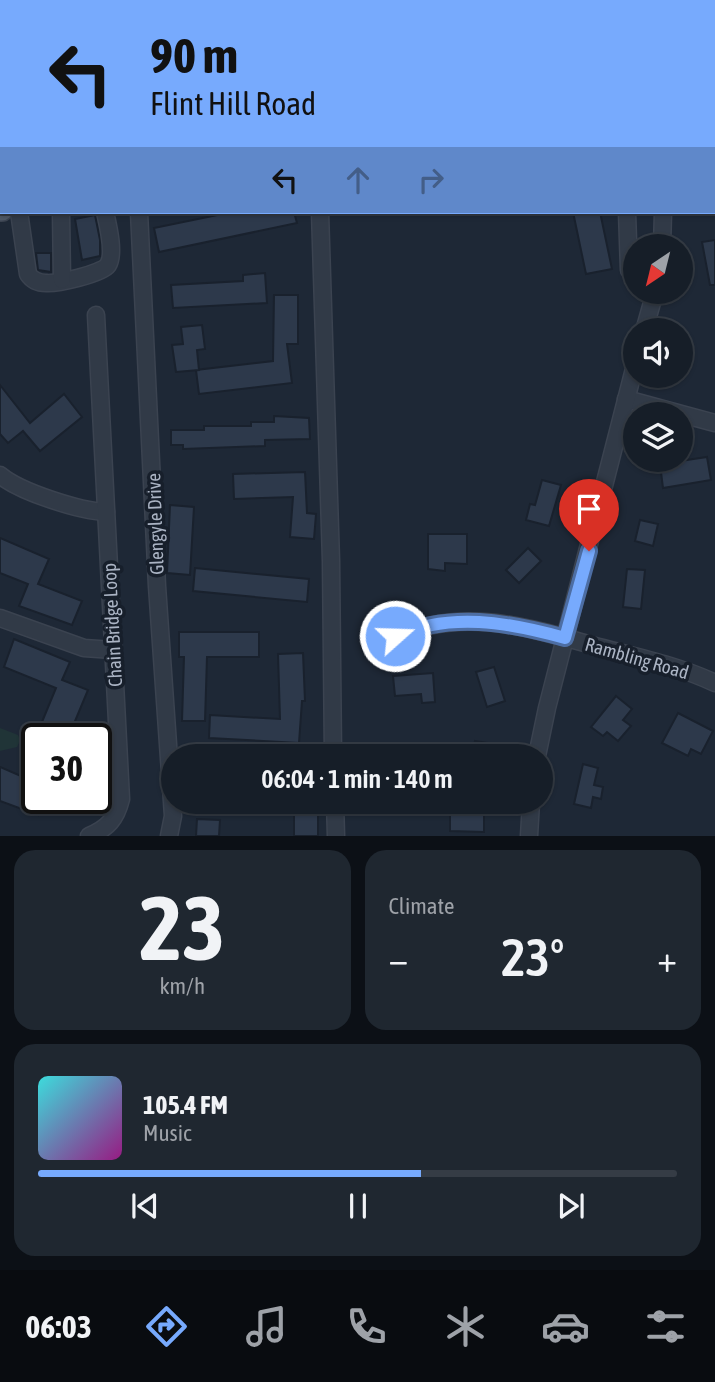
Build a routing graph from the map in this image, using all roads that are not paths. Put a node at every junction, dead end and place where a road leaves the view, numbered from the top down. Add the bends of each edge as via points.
1 (19, 214) edge
2 (61, 214) edge
3 (105, 214) edge
4 (139, 214) edge
5 (320, 214) edge
6 (626, 214) edge
7 (663, 214) edge
8 (627, 234) edge
9 (662, 234) edge
10 (62, 280) junction
11 (96, 315) dead end
12 (629, 388) edge
13 (626, 399) junction
14 (715, 423) edge
15 (0, 475) edge
16 (106, 512) junction
17 (0, 618) edge
18 (395, 636) dead end
19 (565, 638) junction
20 (113, 650) junction
21 (715, 683) edge
22 (333, 744) edge
23 (540, 744) edge
24 (335, 814) edge
25 (530, 814) edge
26 (89, 836) edge
27 (169, 836) edge
28 (336, 836) edge
29 (529, 836) edge

1 - 10 street via 28,274 48,284
2 - 10 street
3 - 10 street via 111,242 109,263 90,276
4 - 27 street, Glengyle Drive via 173,816
5 - 22 street
6 - 8 street
7 - 9 street
11 - 16 street, Chain Bridge Loop
12 - 13 street
13 - 14 street
13 - 19 street
15 - 16 street via 17,486 87,511
16 - 20 street, Chain Bridge Loop
17 - 20 street via 84,648
18 - 19 street, Rambling Road via 438,622 465,620 520,626
19 - 21 street, Rambling Road
19 - 23 street
20 - 26 street, Chain Bridge Loop via 121,799 111,822
24 - 28 street
25 - 29 street

